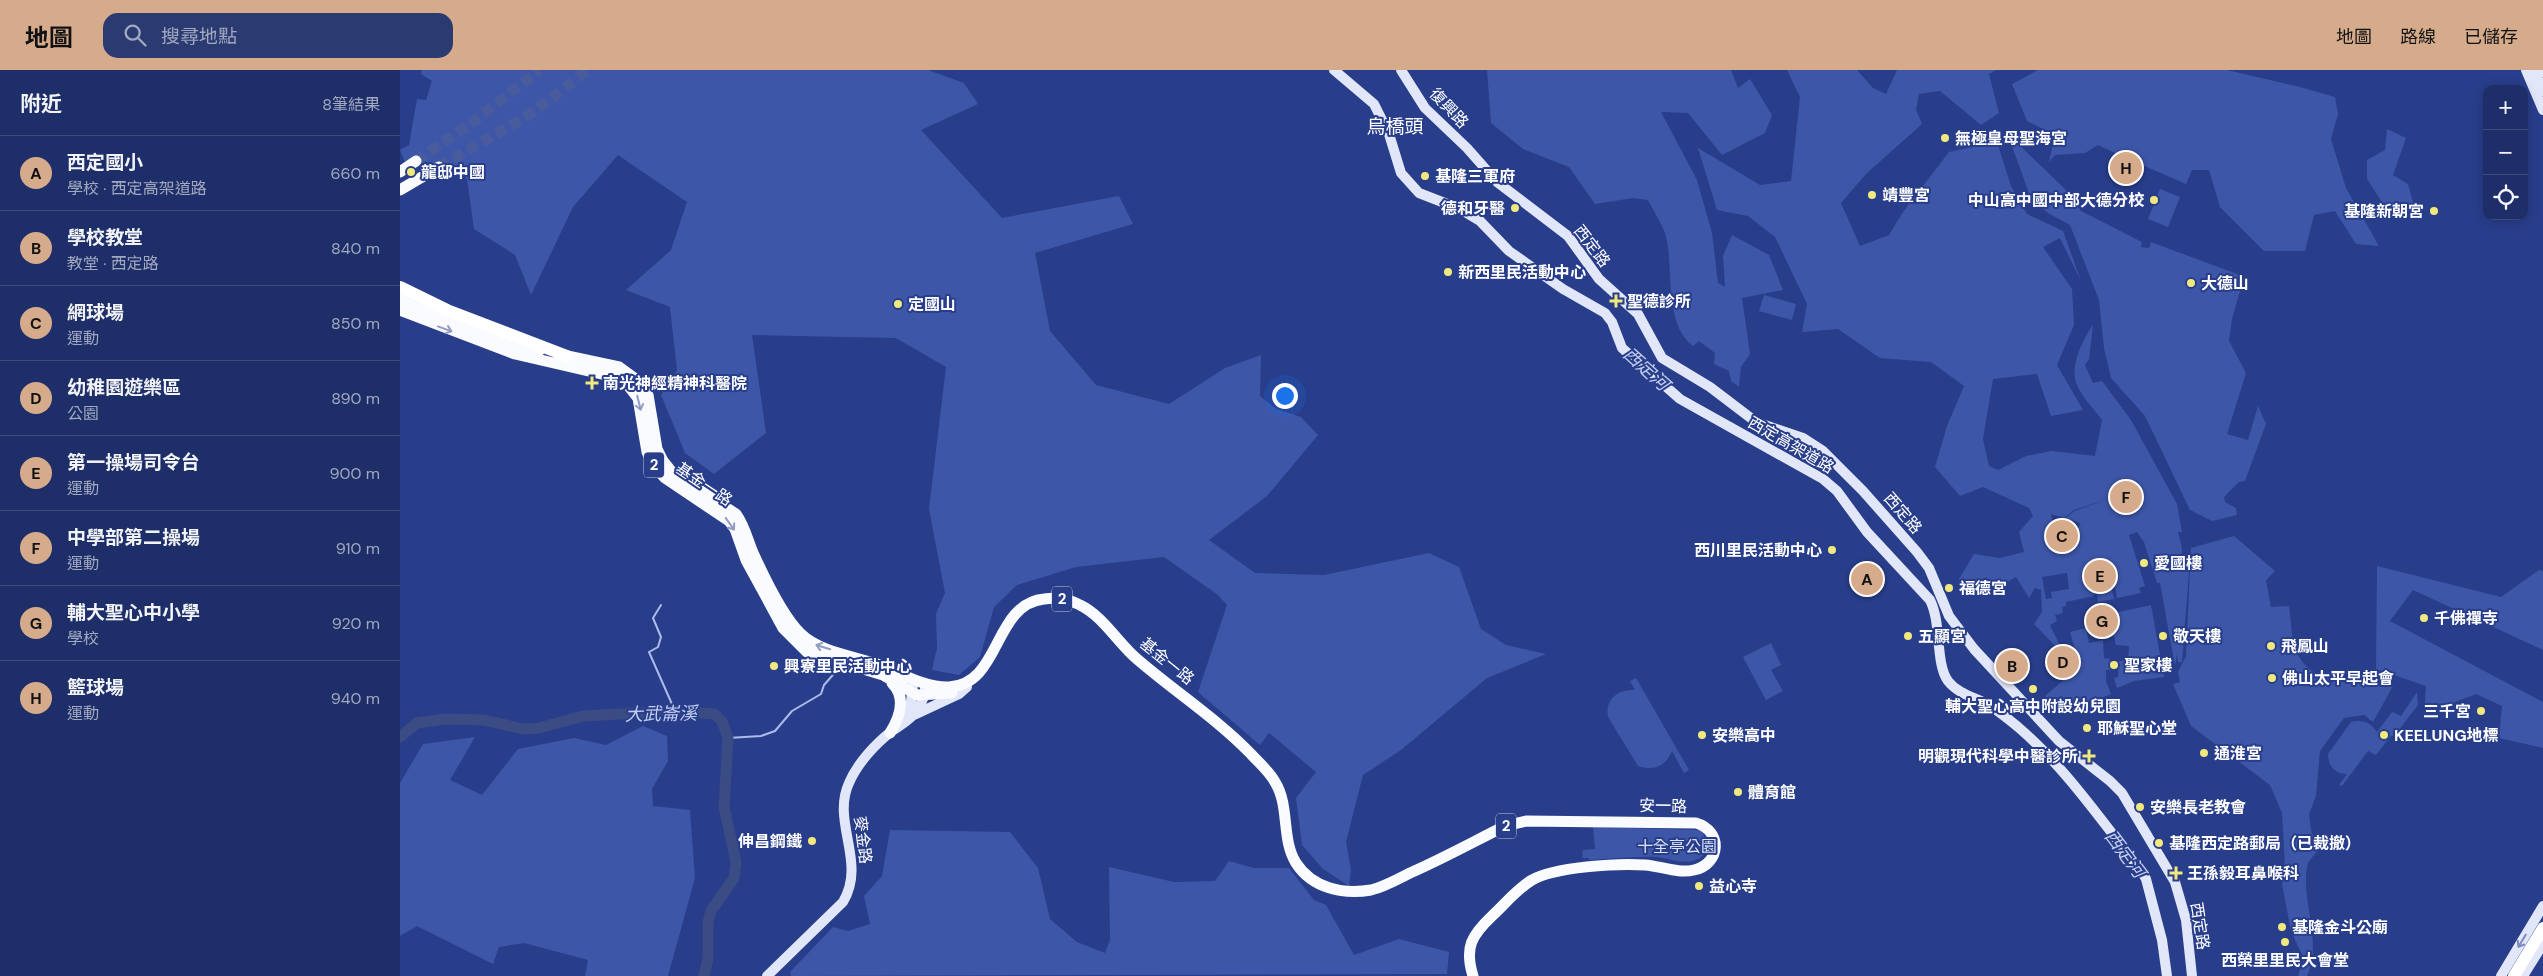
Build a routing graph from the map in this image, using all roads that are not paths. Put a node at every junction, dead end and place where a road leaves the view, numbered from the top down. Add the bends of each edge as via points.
1 (1334, 70) edge
2 (1401, 70) edge
3 (2526, 70) edge
4 (2534, 70) edge
5 (2543, 91) edge
6 (2543, 110) edge
7 (416, 161) tunnel mouth
8 (1480, 162) joint
9 (439, 167) tunnel mouth
10 (400, 172) edge
11 (403, 189) edge
12 (400, 286) edge
13 (400, 299) edge
14 (400, 310) edge
15 (415, 311) junction
16 (566, 361) junction
17 (883, 675) junction
18 (976, 675) junction
19 (921, 682) junction
20 (967, 687) junction
21 (911, 693) junction
22 (924, 695) junction
23 (913, 715) junction
24 (901, 725) junction
25 (890, 733) junction
26 (1297, 865) joint
27 (2543, 906) edge
28 (2543, 928) edge
29 (2543, 944) edge
30 (767, 976) edge
31 (1473, 976) edge
32 (2167, 976) edge
33 (2192, 976) edge
34 (2501, 976) edge
35 (2514, 976) edge
36 (2523, 976) edge

1 - 32 street, 西定高架道路 via 1374,104 1386,125 1401,173 1419,193 1480,220 1509,251 1562,289 1605,313 1622,348 1680,399 1822,479 1837,491 1867,532 1930,600 1936,612 1942,665 1947,680 1957,690 1988,704 2044,752 2142,872 2162,940
2 - 8 street, 復興路 via 1425,108
3 - 6 street
4 - 5 street
7 - 10 main road
8 - 33 street, 西定路 via 1497,182 1568,236 1599,279 1638,314 1665,361 1705,384 1756,422 1803,438 1823,451 1904,537 1929,568 1949,616 1974,650 2059,741 2122,793 2175,882 2186,920
9 - 11 main road
12 - 16 highway via 447,310
13 - 15 main road, 基金一路 / 2
14 - 15 main road, 基金一路 / 2
15 - 16 main road, 基金一路 / 2
16 -> 17 main road, 基金一路 / 2 via 616,376 633,388 654,466 665,478 729,520 746,560 783,628 795,642 807,652
19 -> 16 main road, 基金一路 / 2 via 895,670 812,643 801,635 791,623 755,556 744,524 736,514 671,471 663,461 657,449 648,395 640,382 619,367
17 - 21 main road, 基金一路 / 2
17 - 25 main road via 896,687 901,700 899,718
18 - 19 main road, 基金一路 / 2 via 952,687
18 - 20 main road, 基金一路 / 2
18 - 26 main road, 基金一路 / 2 via 1015,612 1023,606 1034,600 1053,598 1085,608 1135,658 1231,734 1276,782 1290,849
19 - 21 street via 913,685
19 - 22 street via 925,686
20 - 22 main road, 基金一路 / 2 via 953,693
20 - 23 street via 959,694
21 - 22 main road, 基金一路 / 2
21 - 24 street via 910,708
22 - 23 street, 麥金路
23 - 24 street, 麥金路
24 - 25 street, 麥金路
25 - 30 street, 麥金路 via 858,766 847,786 844,813 853,867 849,892 843,902
26 - 31 main road, 安一路 / 2 via 1324,886 1357,891 1377,888 1505,826 1526,821 1696,823 1710,831 1716,852 1709,862 1695,870 1685,872 1619,864 1550,873 1533,879 1476,932 1470,946
27 -> 34 street
28 - 35 highway
29 - 36 street

